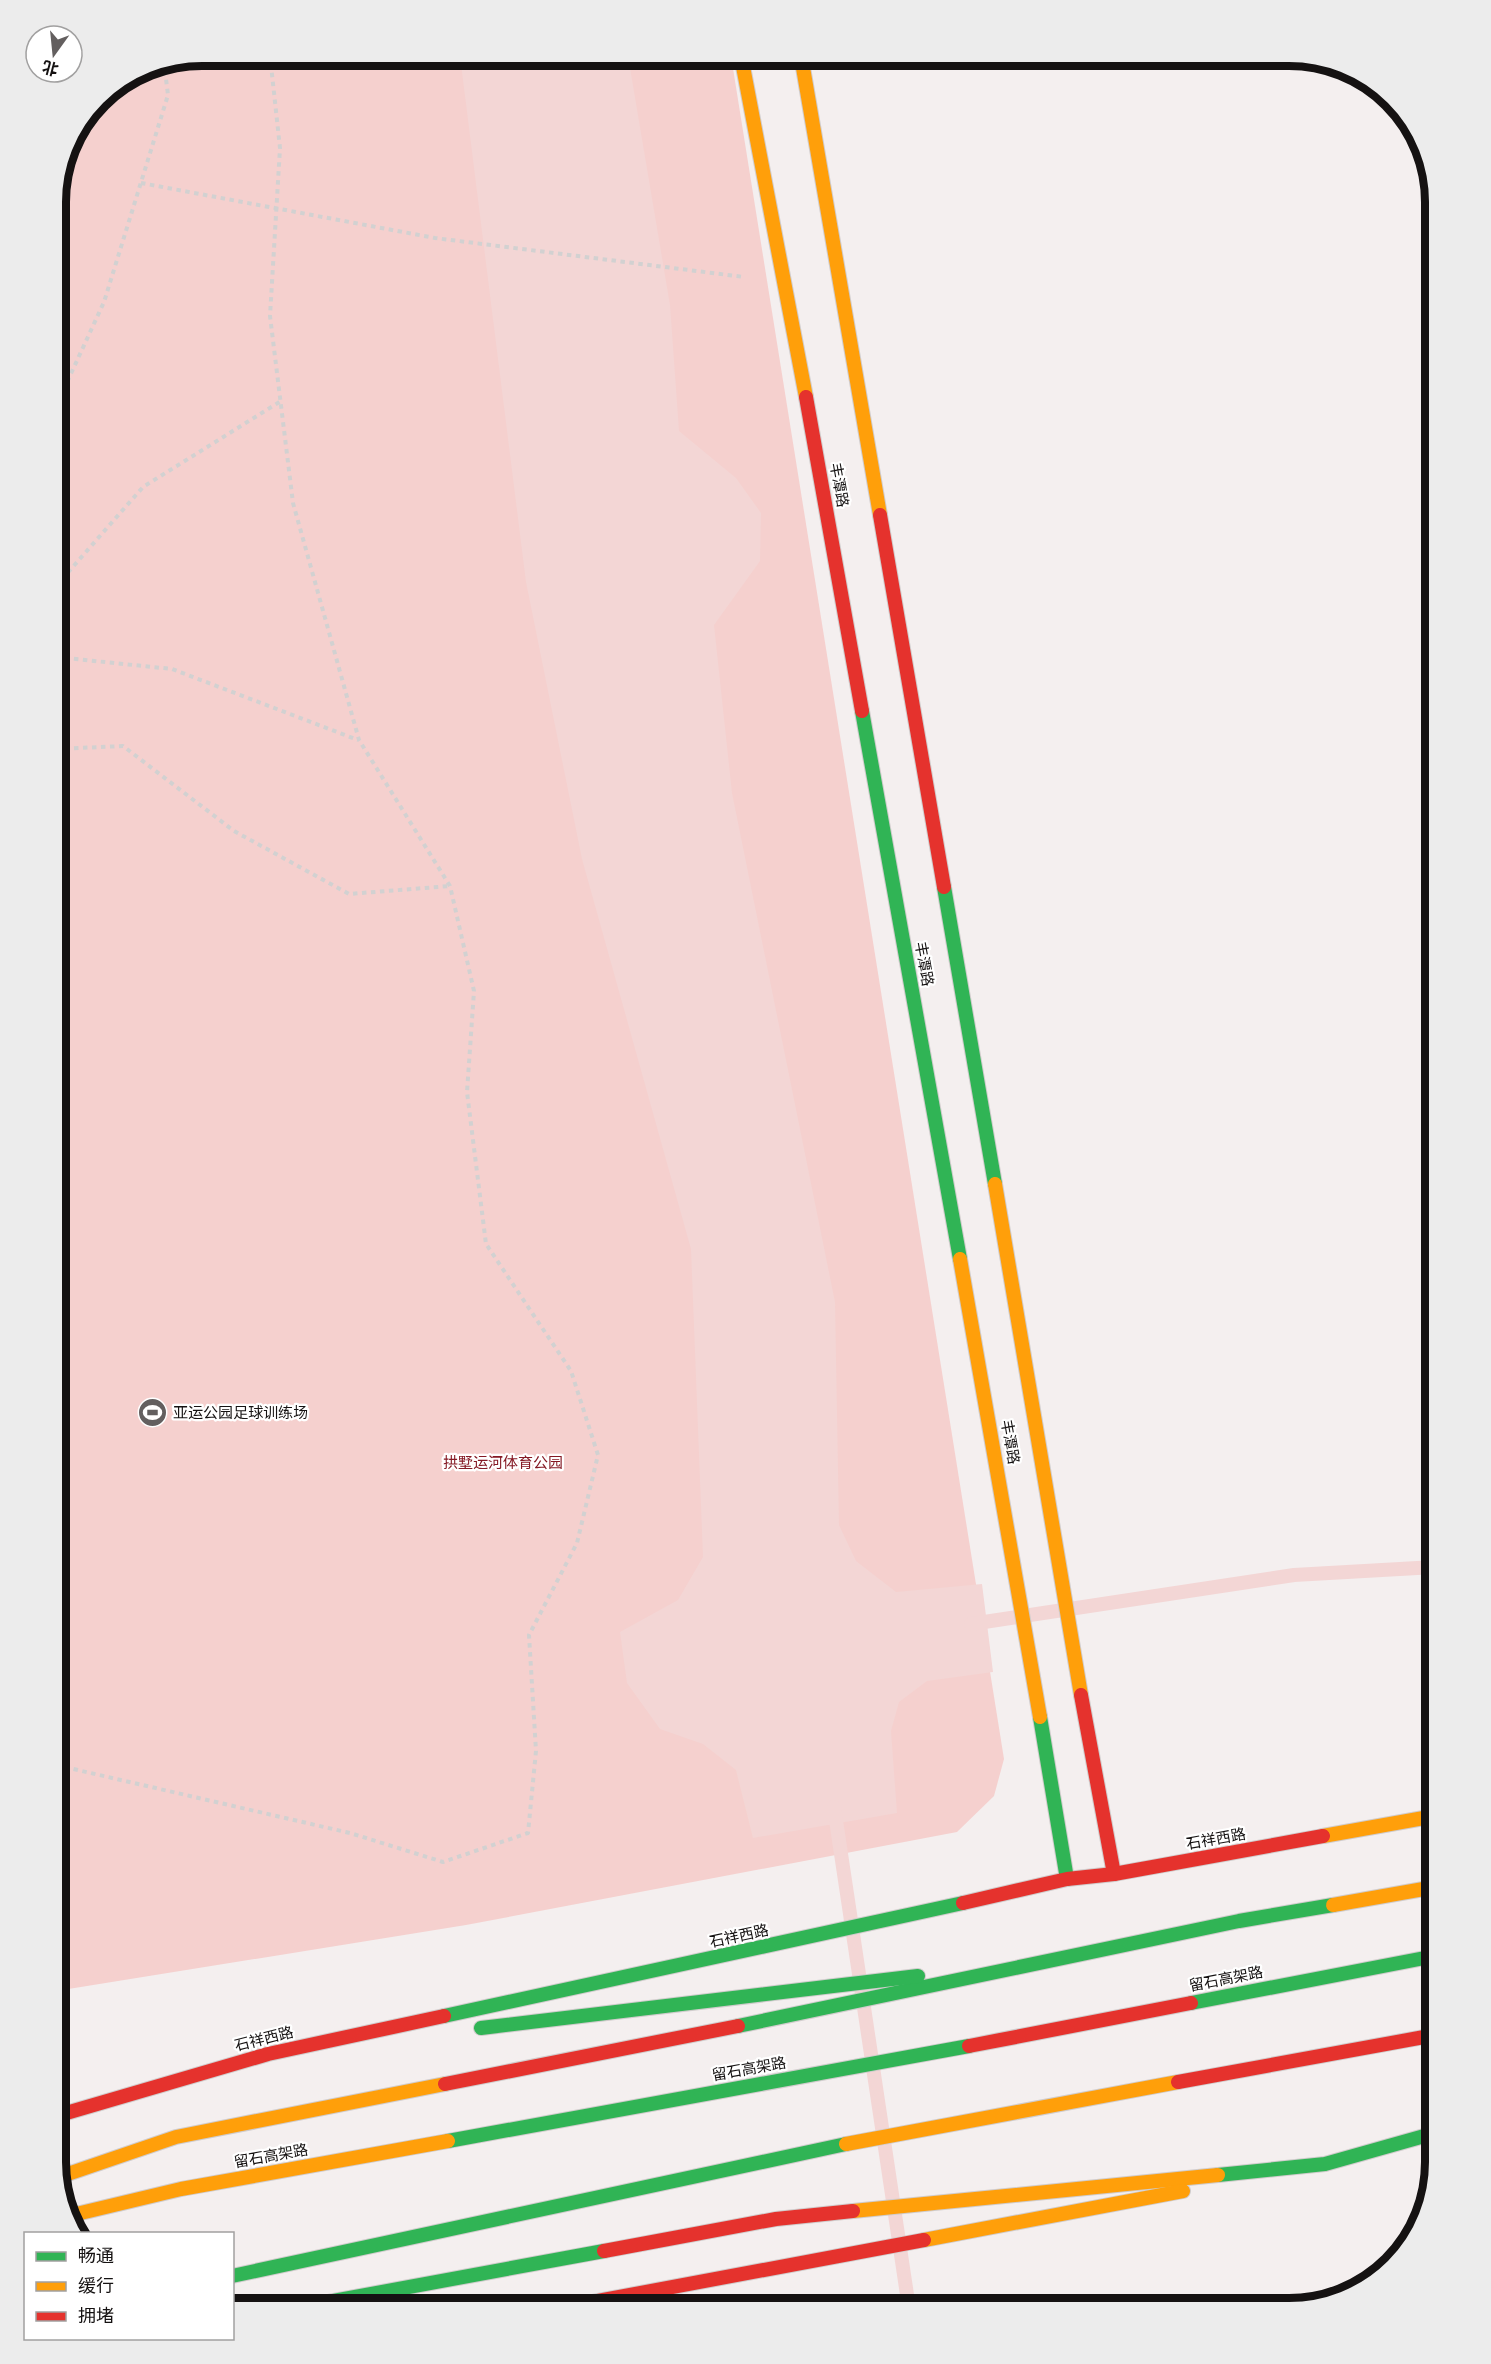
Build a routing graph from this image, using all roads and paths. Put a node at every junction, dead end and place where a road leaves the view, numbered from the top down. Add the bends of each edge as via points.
1 (271, 66) edge
2 (743, 66) edge
3 (803, 66) edge
4 (165, 71) edge
5 (141, 183) junction
6 (275, 208) junction
7 (709, 272) dead end
8 (66, 384) edge
9 (280, 401) junction
10 (66, 575) edge
11 (66, 658) edge
12 (359, 740) junction
13 (66, 749) edge
14 (450, 886) junction
15 (66, 1767) edge
16 (1425, 1818) edge
17 (1114, 1874) junction
18 (1067, 1879) junction
19 (1425, 1889) edge
20 (1425, 1958) edge
21 (1045, 1962) junction
22 (466, 2030) dead end
23 (431, 2034) dead end
24 (1425, 2037) edge
25 (268, 2054) junction
26 (66, 2113) edge
27 (1425, 2136) edge
28 (1425, 2148) edge
29 (1325, 2164) junction
30 (67, 2174) edge
31 (76, 2214) edge
32 (234, 2276) edge
33 (350, 2298) edge
34 (613, 2298) edge

1 - 6 path via 280,148
2 - 18 main road, 丰潭路 via 792,319 1019,1587
3 - 17 main road, 丰潭路 via 1059,1574
4 - 5 path via 168,95
5 - 6 path
5 - 8 path via 104,302
6 - 7 path via 435,238
6 - 9 path via 270,316
9 - 10 path via 143,487
9 - 12 path via 293,503
11 - 12 path via 172,669
12 - 14 path
13 - 14 path via 123,746 234,831 349,894
14 - 15 path via 474,990 467,1092 486,1244 571,1371 598,1455 577,1544 529,1635 536,1751 528,1833 443,1862 350,1833
16 - 17 main road, 石祥西路
17 - 18 main road, 石祥西路
18 - 25 main road, 石祥西路
19 - 21 main road via 1239,1921
20 - 31 main road, 留石高架路 via 910,2057 181,2189
21 - 22 main road
21 - 30 main road via 176,2137
23 - 25 main road
24 - 32 main road via 918,2129
25 - 26 main road, 石祥西路
27 - 29 main road
28 - 29 main road
29 - 33 main road via 803,2216
29 - 34 main road

